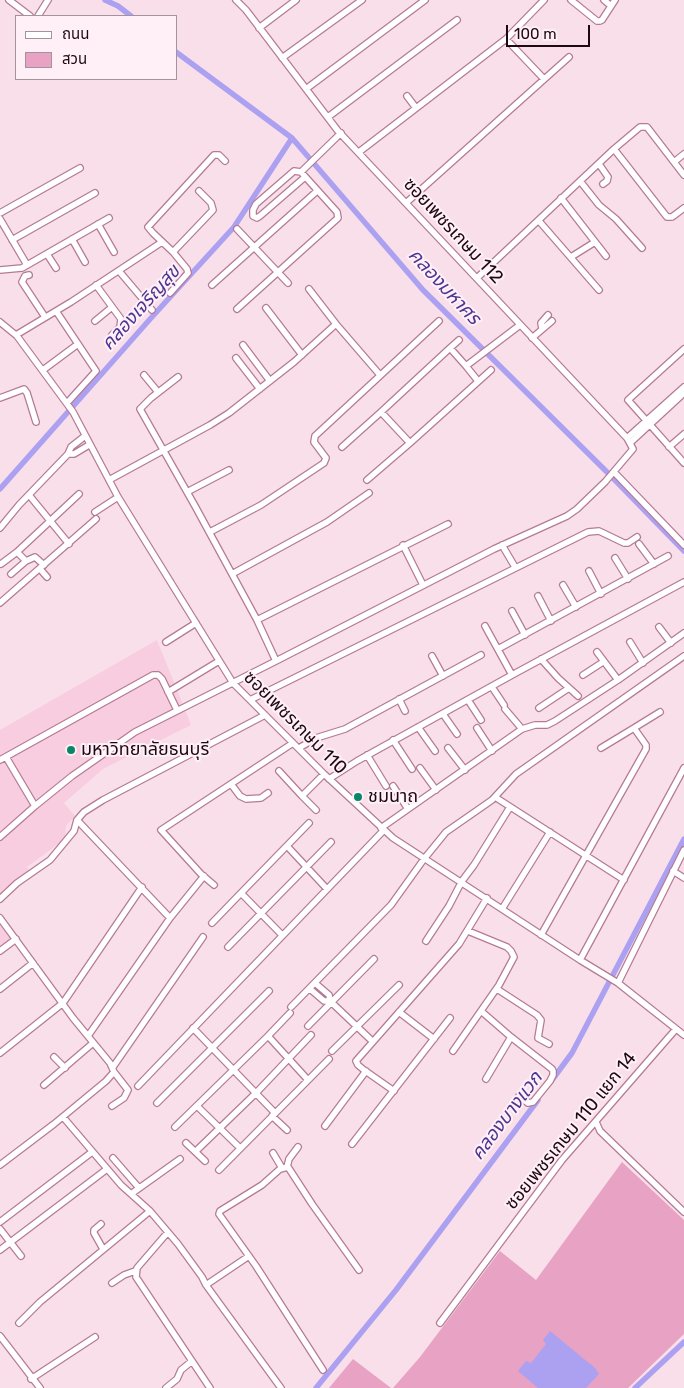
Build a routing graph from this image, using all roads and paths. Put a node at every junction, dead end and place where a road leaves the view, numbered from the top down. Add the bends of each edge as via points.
1 (9, 0) edge
2 (48, 0) edge
3 (236, 0) edge
4 (296, 0) edge
5 (362, 0) edge
6 (425, 0) edge
7 (544, 0) edge
8 (571, 0) edge
9 (604, 0) edge
10 (613, 3) edge
11 (29, 15) edge
12 (39, 15) edge
13 (458, 20) dead end
14 (259, 28) junction
15 (506, 39) junction
16 (569, 57) dead end
17 (282, 58) junction
18 (544, 79) junction
19 (306, 89) junction
20 (407, 96) dead end
21 (416, 108) junction
22 (328, 117) junction
23 (341, 133) junction
24 (614, 149) junction
25 (359, 152) junction
26 (684, 154) edge
27 (225, 160) dead end
28 (674, 162) junction
29 (599, 164) junction
30 (80, 168) dead end
31 (303, 173) junction
32 (684, 175) edge
33 (580, 181) junction
34 (603, 184) dead end
35 (199, 191) dead end
36 (317, 191) junction
37 (95, 193) dead end
38 (561, 198) junction
39 (406, 203) junction
40 (684, 208) edge
41 (0, 213) edge
42 (109, 218) dead end
43 (0, 219) edge
44 (539, 220) junction
45 (98, 224) junction
46 (237, 229) dead end
47 (72, 239) junction
48 (12, 240) junction
49 (162, 242) junction
50 (595, 242) junction
51 (254, 246) junction
52 (642, 248) dead end
53 (114, 252) dead end
54 (173, 252) junction
55 (47, 254) junction
56 (606, 256) dead end
57 (571, 257) junction
58 (85, 262) dead end
59 (27, 265) junction
60 (56, 268) dead end
61 (0, 270) edge
62 (119, 271) junction
63 (278, 272) junction
64 (30, 275) dead end
65 (477, 278) junction
66 (288, 283) dead end
67 (96, 285) junction
68 (212, 285) dead end
69 (309, 289) dead end
70 (599, 290) dead end
71 (170, 293) dead end
72 (112, 307) junction
73 (266, 308) dead end
74 (237, 309) dead end
75 (152, 310) dead end
76 (56, 311) junction
77 (548, 315) dead end
78 (45, 317) junction
79 (94, 321) dead end
80 (438, 321) dead end
81 (552, 321) dead end
82 (0, 322) edge
83 (336, 324) junction
84 (520, 325) junction
85 (8, 328) junction
86 (542, 329) junction
87 (0, 331) edge
88 (16, 335) junction
89 (112, 335) dead end
90 (532, 338) junction
91 (459, 340) dead end
92 (78, 344) junction
93 (243, 344) dead end
94 (450, 348) junction
95 (684, 350) edge
96 (302, 355) junction
97 (236, 358) dead end
98 (466, 366) junction
99 (43, 370) junction
100 (491, 370) dead end
101 (144, 375) dead end
102 (380, 375) junction
103 (178, 377) dead end
104 (270, 381) junction
105 (478, 381) junction
106 (684, 387) edge
107 (260, 389) junction
108 (158, 392) junction
109 (684, 394) edge
110 (0, 398) edge
111 (68, 404) junction
112 (381, 412) junction
113 (36, 422) dead end
114 (648, 423) junction
115 (684, 434) edge
116 (85, 436) junction
117 (629, 440) junction
118 (410, 443) junction
119 (89, 444) junction
120 (342, 447) dead end
121 (669, 447) junction
122 (163, 451) junction
123 (68, 454) junction
124 (684, 463) edge
125 (229, 470) dead end
126 (612, 474) junction
127 (109, 480) junction
128 (367, 480) dead end
129 (187, 492) junction
130 (369, 493) dead end
131 (79, 494) dead end
132 (29, 495) junction
133 (118, 497) junction
134 (95, 512) dead end
135 (96, 519) dead end
136 (51, 520) junction
137 (448, 524) dead end
138 (0, 528) edge
139 (210, 532) junction
140 (638, 537) dead end
141 (69, 544) junction
142 (639, 544) dead end
143 (403, 545) junction
144 (502, 545) junction
145 (684, 545) edge
146 (16, 552) junction
147 (668, 556) dead end
148 (615, 558) dead end
149 (26, 562) junction
150 (1, 564) edge
151 (654, 564) junction
152 (42, 567) junction
153 (515, 567) junction
154 (588, 571) dead end
155 (11, 574) dead end
156 (232, 574) junction
157 (47, 577) dead end
158 (628, 579) junction
159 (684, 582) edge
160 (423, 585) junction
161 (563, 585) dead end
162 (601, 594) junction
163 (538, 596) dead end
164 (0, 603) edge
165 (576, 607) junction
166 (512, 610) dead end
167 (257, 620) junction
168 (551, 620) junction
169 (196, 624) junction
170 (485, 626) dead end
171 (659, 627) dead end
172 (684, 633) edge
173 (525, 635) junction
174 (166, 642) dead end
175 (630, 642) dead end
176 (670, 643) junction
177 (498, 649) junction
178 (597, 652) dead end
179 (432, 656) dead end
180 (481, 656) dead end
181 (684, 656) edge
182 (542, 659) junction
183 (219, 661) junction
184 (276, 661) junction
185 (603, 662) junction
186 (643, 663) junction
187 (512, 675) junction
188 (583, 675) dead end
189 (443, 676) junction
190 (618, 680) junction
191 (233, 683) junction
192 (492, 687) junction
193 (569, 688) junction
194 (168, 692) junction
195 (578, 696) dead end
196 (399, 699) junction
197 (250, 700) junction
198 (468, 700) junction
199 (539, 708) dead end
200 (177, 710) junction
201 (405, 711) dead end
202 (660, 712) dead end
203 (443, 714) junction
204 (265, 715) junction
205 (480, 720) dead end
206 (418, 727) junction
207 (477, 728) dead end
208 (634, 728) junction
209 (522, 729) junction
210 (457, 734) dead end
211 (393, 740) junction
212 (293, 743) junction
213 (299, 748) junction
214 (448, 748) dead end
215 (601, 748) dead end
216 (492, 750) junction
217 (434, 751) dead end
218 (367, 755) junction
219 (3, 758) edge
220 (420, 768) dead end
221 (684, 768) edge
222 (412, 769) dead end
223 (465, 770) junction
224 (279, 771) dead end
225 (327, 776) junction
226 (231, 784) junction
227 (436, 790) junction
228 (268, 794) dead end
229 (302, 796) junction
230 (495, 797) junction
231 (34, 806) junction
232 (510, 807) junction
233 (408, 809) junction
234 (316, 810) dead end
235 (77, 820) junction
236 (309, 823) dead end
237 (382, 829) junction
238 (550, 832) junction
239 (0, 837) edge
240 (331, 842) dead end
241 (286, 846) junction
242 (684, 850) edge
243 (585, 855) junction
244 (424, 859) junction
245 (306, 867) junction
246 (673, 871) junction
247 (204, 876) junction
248 (684, 878) edge
249 (624, 880) junction
250 (462, 882) junction
251 (214, 885) dead end
252 (142, 887) junction
253 (327, 889) junction
254 (241, 893) junction
255 (487, 898) junction
256 (0, 900) edge
257 (502, 909) junction
258 (260, 913) junction
259 (0, 918) edge
260 (170, 918) junction
261 (212, 923) dead end
262 (468, 931) junction
263 (282, 935) junction
264 (542, 935) junction
265 (203, 937) dead end
266 (16, 939) junction
267 (426, 941) dead end
268 (228, 947) dead end
269 (0, 951) edge
270 (374, 959) dead end
271 (580, 960) junction
272 (33, 963) junction
273 (617, 982) junction
274 (315, 983) junction
275 (399, 985) dead end
276 (310, 988) junction
277 (496, 989) junction
278 (0, 990) edge
279 (269, 991) dead end
280 (330, 1002) junction
281 (63, 1003) junction
282 (481, 1011) junction
283 (399, 1012) junction
284 (450, 1018) dead end
285 (308, 1026) dead end
286 (357, 1026) junction
287 (192, 1028) junction
288 (676, 1029) junction
289 (311, 1035) dead end
290 (684, 1035) edge
291 (88, 1036) junction
292 (268, 1036) junction
293 (511, 1037) junction
294 (370, 1039) dead end
295 (434, 1039) junction
296 (93, 1043) junction
297 (549, 1044) dead end
298 (213, 1049) junction
299 (332, 1051) dead end
300 (453, 1051) dead end
301 (0, 1052) edge
302 (54, 1057) dead end
303 (289, 1058) junction
304 (329, 1060) dead end
305 (65, 1068) junction
306 (113, 1070) junction
307 (233, 1070) junction
308 (366, 1071) junction
309 (486, 1079) dead end
310 (308, 1080) junction
311 (44, 1085) dead end
312 (138, 1086) dead end
313 (394, 1091) junction
314 (256, 1093) junction
315 (519, 1096) dead end
316 (157, 1103) dead end
317 (112, 1106) dead end
318 (197, 1106) junction
319 (274, 1114) junction
320 (62, 1117) junction
321 (596, 1122) junction
322 (325, 1126) dead end
323 (175, 1127) dead end
324 (220, 1127) junction
325 (287, 1130) dead end
326 (186, 1142) dead end
327 (352, 1144) dead end
328 (240, 1148) junction
329 (298, 1148) dead end
330 (196, 1151) junction
331 (92, 1152) junction
332 (273, 1153) dead end
333 (113, 1158) dead end
334 (180, 1159) dead end
335 (205, 1160) dead end
336 (0, 1165) edge
337 (285, 1167) junction
338 (107, 1170) junction
339 (219, 1170) dead end
340 (139, 1188) junction
341 (131, 1194) junction
342 (150, 1211) junction
343 (684, 1212) edge
344 (0, 1222) edge
345 (101, 1224) dead end
346 (0, 1230) edge
347 (168, 1232) junction
348 (10, 1243) junction
349 (102, 1249) junction
350 (0, 1250) edge
351 (21, 1256) dead end
352 (249, 1256) junction
353 (360, 1270) dead end
354 (135, 1271) junction
355 (112, 1283) dead end
356 (206, 1285) junction
357 (19, 1323) dead end
358 (440, 1323) dead end
359 (0, 1336) edge
360 (94, 1337) dead end
361 (192, 1361) junction
362 (323, 1370) dead end
363 (31, 1378) junction
364 (40, 1388) edge
365 (166, 1388) edge
366 (210, 1388) edge
367 (281, 1388) edge

1 - 11 street
2 - 12 street
3 - 14 street, ซอยเพชรเกษม 112
4 - 14 street
5 - 17 street
6 - 19 street
7 - 15 street
8 - 10 street via 597,21 602,20
9 - 10 street
13 - 22 street
14 - 17 street, ซอยเพชรเกษม 112
15 - 18 street
15 - 21 street
16 - 18 street
17 - 19 street, ซอยเพชรเกษม 112
18 - 39 street
19 - 22 street, ซอยเพชรเกษม 112
20 - 21 street
21 - 25 street
22 - 23 street, ซอยเพชรเกษม 112
23 - 25 street, ซอยเพชรเกษม 112
23 - 31 street
24 - 28 street via 644,126
24 - 29 street
24 - 40 street via 667,217
25 - 39 street, ซอยเพชรเกษม 112
26 - 28 street
27 - 49 street via 216,154 212,157 148,227
28 - 32 street
29 - 33 street
29 - 34 street via 608,177
30 - 41 street
31 - 31 street via 258,218 254,216 256,204 294,171
31 - 36 street
33 - 38 street
33 - 52 street via 598,205 616,218
35 - 54 street via 211,203 213,210
36 - 51 street
36 - 63 street via 338,218
37 - 48 street
38 - 44 street
38 - 50 street
39 - 65 street, ซอยเพชรเกษม 112
42 - 45 street
43 - 48 street
44 - 57 street
44 - 65 street
45 - 47 street
45 - 53 street
46 - 51 street
47 - 55 street
47 - 58 street
48 - 59 street
49 - 54 street
49 - 62 street
50 - 56 street
50 - 57 street
51 - 63 street
51 - 68 street
54 - 71 street via 188,273
55 - 59 street
55 - 60 street
57 - 70 street
59 - 61 street
62 - 67 street
62 - 75 street
63 - 66 street
63 - 74 street
64 - 78 street via 25,276 22,282
65 - 84 street, ซอยเพชรเกษม 112
67 - 72 street
67 - 76 street
69 - 83 street
72 - 79 street
72 - 89 street via 122,323
73 - 96 street
76 - 78 street
76 - 92 street
77 - 86 street via 541,322
78 - 88 street
80 - 102 street
81 - 86 street
82 - 85 street, ซอยเพชรเกษม 110
83 - 96 street
83 - 102 street
84 - 90 street, ซอยเพชรเกษม 112
84 - 98 street
85 - 87 street
85 - 88 street, ซอยเพชรเกษม 110
86 - 90 street
88 - 99 street, ซอยเพชรเกษม 110
90 - 117 street, ซอยเพชรเกษม 112
91 - 94 street
92 - 99 street
92 - 111 street via 96,371
93 - 104 street
94 - 98 street
94 - 112 street
95 - 114 street via 629,398 629,403
96 - 104 street
97 - 107 street
98 - 105 street
99 - 111 street, ซอยเพชรเกษม 110
100 - 105 street
101 - 108 street
102 - 139 street via 315,436 314,442 326,458 324,463 260,505
103 - 108 street
104 - 107 street
105 - 118 street
106 - 114 street
107 - 122 street via 210,425
108 - 122 street via 140,409
109 - 114 street
110 - 113 street via 24,389
111 - 116 street, ซอยเพชรเกษม 110
112 - 118 street
112 - 120 street
114 - 117 street
114 - 121 street
115 - 121 street
116 - 119 street, ซอยเพชรเกษม 110
116 - 123 street
117 - 126 street via 633,448
118 - 128 street
119 - 123 street via 74,454
119 - 127 street, ซอยเพชรเกษม 110
121 - 124 street
122 - 127 street
122 - 129 street
123 - 132 street
125 - 129 street
126 - 144 street via 572,512
126 - 145 street
127 - 133 street, ซอยเพชรเกษม 110
129 - 139 street
130 - 156 street via 327,522
131 - 136 street
132 - 136 street
132 - 138 street
133 - 134 street
133 - 169 street, ซอยเพชรเกษม 110
135 - 141 street
136 - 141 street
136 - 146 street
137 - 143 street
139 - 156 street
140 - 153 street via 624,543 594,530
141 - 152 street
142 - 151 street
143 - 160 street
143 - 167 street
144 - 153 street
144 - 160 street
146 - 149 street
146 - 150 street
147 - 151 street
148 - 158 street
149 - 152 street via 35,556
149 - 155 street
151 - 158 street
152 - 157 street
152 - 164 street
153 - 197 street
154 - 162 street
156 - 167 street
158 - 162 street
159 - 182 street
160 - 184 street
161 - 165 street
162 - 165 street
163 - 168 street
165 - 168 street
166 - 173 street
167 - 184 street
168 - 173 street
169 - 174 street
169 - 183 street, ซอยเพชรเกษม 110
170 - 177 street
171 - 176 street
172 - 176 street
173 - 177 street
175 - 186 street
176 - 186 street
177 - 187 street
178 - 185 street
179 - 189 street
180 - 189 street
181 - 230 street via 510,778
182 - 187 street
182 - 193 street
183 - 191 street, ซอยเพชรเกษม 110
183 - 194 street
184 - 191 street
185 - 188 street
185 - 190 street
186 - 190 street
187 - 192 street
189 - 196 street
190 - 209 street via 555,721
191 - 197 street, ซอยเพชรเกษม 110
191 - 200 street
192 - 198 street
192 - 209 street
193 - 195 street
193 - 199 street
194 - 200 street
194 - 219 street via 162,679 153,675
196 - 201 street
196 - 213 street
197 - 204 street, ซอยเพชรเกษม 110
198 - 203 street
198 - 205 street
200 - 231 street via 135,732
202 - 208 street
203 - 206 street
203 - 210 street
204 - 212 street, ซอยเพชรเกษม 110
204 - 235 street via 103,800
206 - 211 street
206 - 217 street
207 - 216 street
208 - 215 street
208 - 243 street via 646,748
209 - 216 street
211 - 218 street
211 - 222 street
212 - 213 street, ซอยเพชรเกษม 110
212 - 226 street
213 - 225 street, ซอยเพชรเกษม 110
214 - 223 street
216 - 223 street
218 - 225 street
218 - 233 street
219 - 231 street
220 - 227 street
221 - 249 street
223 - 227 street
224 - 229 street
225 - 229 street
225 - 237 street, ซอยเพชรเกษม 110
226 - 228 street via 246,799
226 - 247 street via 161,830
227 - 233 street
229 - 234 street
230 - 232 street
230 - 244 street via 446,832
231 - 239 street
232 - 238 street
232 - 250 street
233 - 237 street
235 - 252 street
235 - 256 street via 74,831 50,860
236 - 241 street
237 - 244 street, ซอยเพชรเกษม 110
237 - 253 street
238 - 243 street
238 - 257 street
240 - 245 street
241 - 245 street
241 - 254 street
242 - 246 street
243 - 249 street
243 - 264 street
244 - 250 street, ซอยเพชรเกษม 110
244 - 274 street via 392,905
245 - 253 street
245 - 258 street
246 - 248 street
246 - 273 street
247 - 251 street
247 - 260 street
249 - 271 street
250 - 255 street, ซอยเพชรเกษม 110
250 - 267 street
252 - 260 street
252 - 281 street
253 - 263 street
254 - 258 street
254 - 261 street
255 - 257 street, ซอยเพชรเกษม 110
255 - 262 street
257 - 264 street, ซอยเพชรเกษม 110
258 - 263 street
258 - 268 street
259 - 266 street
260 - 291 street
262 - 277 street via 507,947 512,953 513,960
262 - 283 street
263 - 287 street
264 - 271 street, ซอยเพชรเกษม 110
265 - 306 street
266 - 269 street
266 - 272 street
270 - 280 street
271 - 273 street, ซอยเพชรเกษม 110
272 - 278 street
272 - 281 street
273 - 288 street, ซอยเพชรเกษม 110
274 - 276 street
274 - 280 street via 329,995
275 - 286 street
276 - 280 street via 324,1001
276 - 292 street
277 - 282 street
277 - 297 street via 538,1015 538,1038
279 - 298 street
280 - 285 street
280 - 286 street
281 - 291 street
281 - 301 street
282 - 293 street
282 - 300 street
283 - 295 street
283 - 308 street via 356,1061
284 - 295 street
286 - 294 street
286 - 299 street
287 - 298 street
287 - 312 street
288 - 290 street, ซอยเพชรเกษม 110
288 - 321 street, ซอยเพชรเกษม 110 แยก 14
289 - 303 street
291 - 296 street
292 - 303 street
292 - 307 street
293 - 309 street
293 - 315 street via 553,1071 550,1081 533,1102 528,1103
295 - 313 street
296 - 305 street
296 - 306 street
298 - 307 street
298 - 316 street
302 - 305 street
303 - 310 street
303 - 314 street
304 - 310 street
305 - 311 street
306 - 317 street via 128,1090 124,1098
306 - 320 street via 106,1081
307 - 314 street
307 - 318 street
308 - 313 street
308 - 322 street
310 - 319 street
313 - 327 street
314 - 319 street
314 - 324 street
318 - 323 street
318 - 324 street
319 - 325 street
319 - 328 street
320 - 331 street
320 - 336 street
321 - 343 street via 600,1131
321 - 358 street, ซอยเพชรเกษม 110 แยก 14 via 562,1160
324 - 328 street
324 - 330 street
326 - 330 street
328 - 339 street
329 - 337 street
330 - 335 street
331 - 338 street
331 - 344 street
332 - 337 street
333 - 340 street
334 - 340 street
337 - 352 street via 220,1211
337 - 353 street via 292,1170 312,1204
338 - 341 street
338 - 348 street
340 - 341 street
341 - 342 street
342 - 347 street
342 - 349 street
345 - 349 street via 94,1233
346 - 348 street
347 - 354 street
347 - 356 street
348 - 350 street
348 - 351 street
349 - 357 street
352 - 356 street
352 - 362 street
354 - 355 street
354 - 361 street via 146,1294
356 - 367 street
359 - 363 street
360 - 363 street
361 - 365 street
361 - 366 street
363 - 364 street

